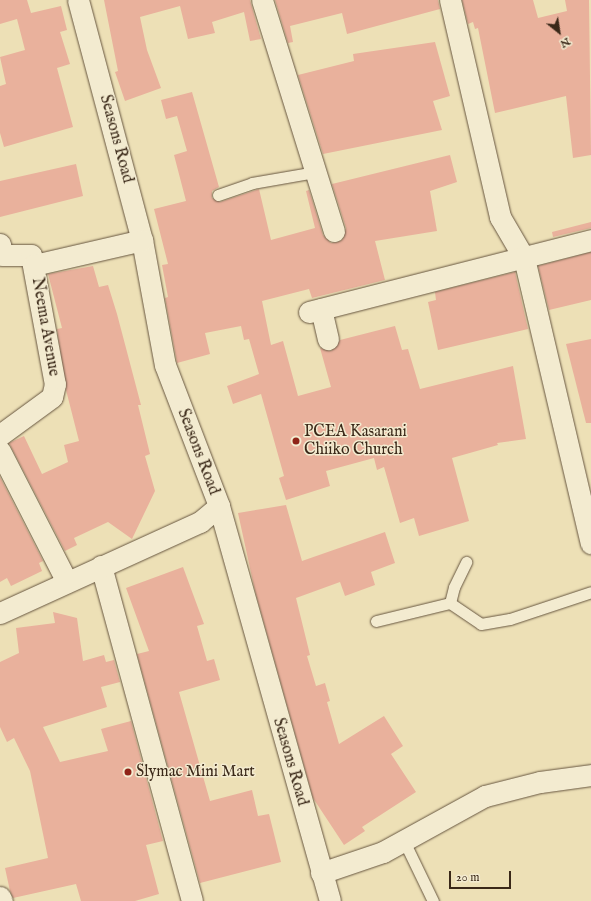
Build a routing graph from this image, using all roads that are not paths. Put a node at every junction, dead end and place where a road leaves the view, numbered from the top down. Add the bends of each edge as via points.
1 (78, 0) edge
2 (262, 0) edge
3 (450, 0) edge
4 (316, 172) junction
5 (218, 195) dead end
6 (334, 231) dead end
7 (142, 240) junction
8 (591, 240) edge
9 (0, 244) edge
10 (524, 258) junction
11 (34, 265) junction
12 (328, 339) dead end
13 (0, 435) edge
14 (0, 451) edge
15 (219, 506) junction
16 (591, 543) edge
17 (466, 562) dead end
18 (101, 566) junction
19 (67, 582) junction
20 (591, 592) edge
21 (450, 603) junction
22 (0, 613) edge
23 (376, 621) dead end
24 (591, 775) edge
25 (404, 841) junction
26 (321, 873) junction
27 (0, 897) edge
28 (2, 901) edge
29 (192, 901) edge
30 (330, 901) edge
31 (434, 901) edge

1 - 7 street, Seasons Road
2 - 4 street
3 - 10 street via 500,217
4 - 5 lane via 252,183
4 - 6 street
7 - 11 street
7 - 15 street, Seasons Road via 165,365
8 - 10 street
9 - 11 street via 2,255 31,254
10 - 12 street via 315,310
10 - 16 street
11 - 13 street, Neema Avenue via 55,384 52,397
14 - 19 street
15 - 18 street via 200,522
15 - 26 street, Seasons Road
17 - 21 lane via 454,587
18 - 19 street
18 - 29 street
19 - 22 street
20 - 21 lane via 510,620 481,624
21 - 23 lane
24 - 25 street via 540,782 485,796
25 - 26 street via 355,864
25 - 31 lane
26 - 30 street, Seasons Road
27 - 28 street

